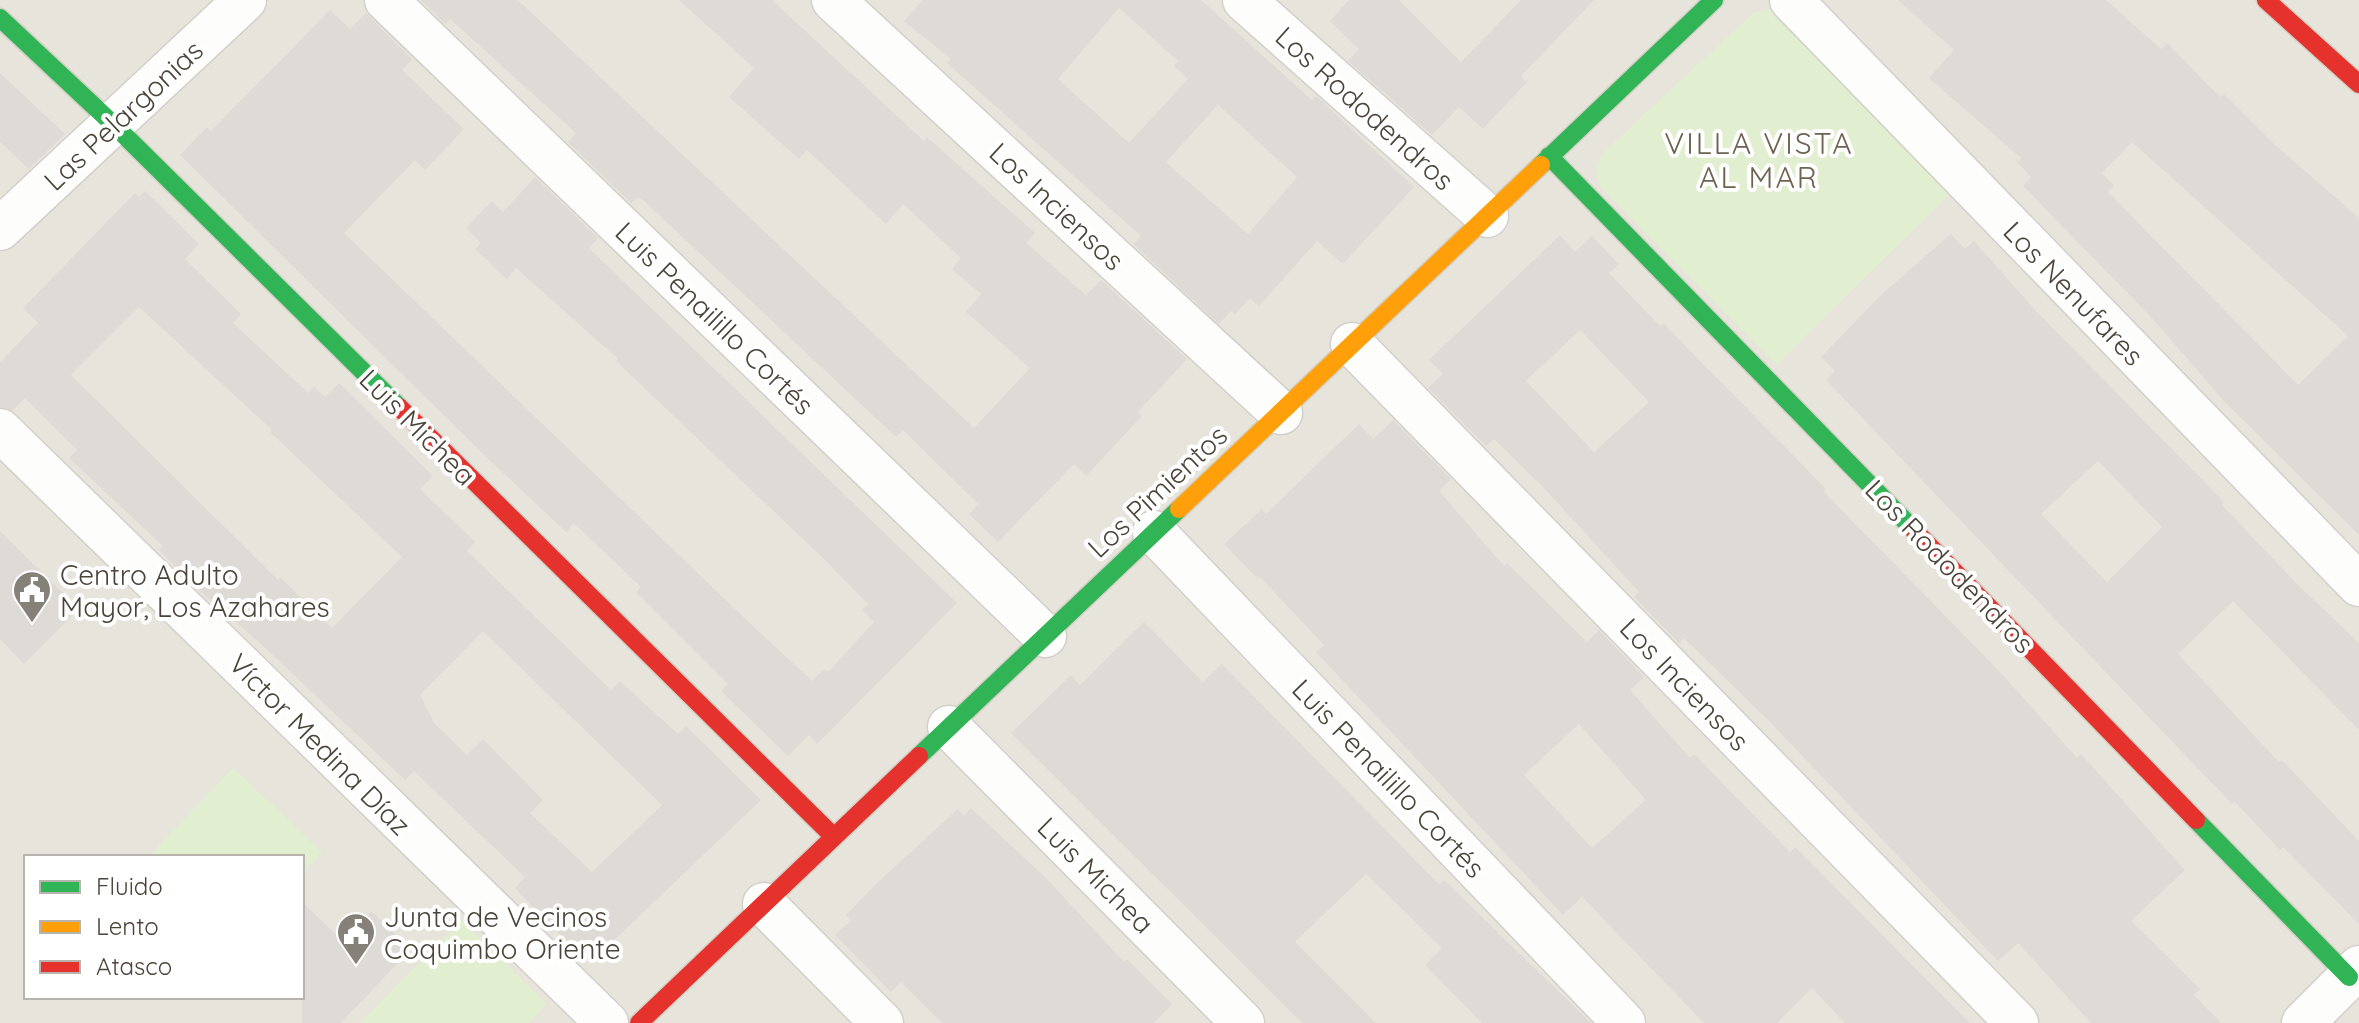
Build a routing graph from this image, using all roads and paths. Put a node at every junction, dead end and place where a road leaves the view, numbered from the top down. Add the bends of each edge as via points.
1 (245, 0) edge
2 (386, 0) edge
3 (833, 0) edge
4 (1244, 0) edge
5 (1791, 0) edge
6 (2266, 0) edge
7 (1694, 6) edge
8 (0, 18) edge
9 (2359, 84) edge
10 (113, 124) junction
11 (1549, 156) junction
12 (1487, 216) junction
13 (0, 229) edge
14 (1352, 344) junction
15 (1281, 413) junction
16 (0, 430) edge
17 (1154, 532) junction
18 (2359, 585) edge
19 (1045, 636) junction
20 (949, 727) junction
21 (834, 837) junction
22 (764, 904) junction
23 (2354, 972) edge
24 (2311, 1020) edge
25 (607, 1023) edge
26 (639, 1023) edge
27 (882, 1023) edge
28 (1243, 1023) edge
29 (1624, 1023) edge
30 (2017, 1023) edge

1 - 10 street, Las Pelargonias
2 - 19 street, Luis Penailillo Cortés
3 - 15 street, Los Inciensos
4 - 12 street, Los Rododendros
5 - 18 street, Los Nenufares
6 - 9 street
7 - 11 street, Los Pimientos
8 - 10 street, Luis Michea
10 - 13 street, Las Pelargonias
10 - 21 street, Luis Michea
11 - 12 street, Los Pimientos
11 - 23 street, Los Rododendros
12 - 14 street, Los Pimientos
14 - 15 street, Los Pimientos
14 - 30 street, Los Inciensos
15 - 17 street, Los Pimientos
16 - 25 street, Víctor Medina Díaz
17 - 19 street, Los Pimientos
17 - 29 street, Luis Penailillo Cortés
19 - 20 street, Los Pimientos
20 - 21 street, Los Pimientos
20 - 28 street, Luis Michea
21 - 22 street, Los Pimientos
22 - 26 street, Los Pimientos
22 - 27 street
23 - 24 street

